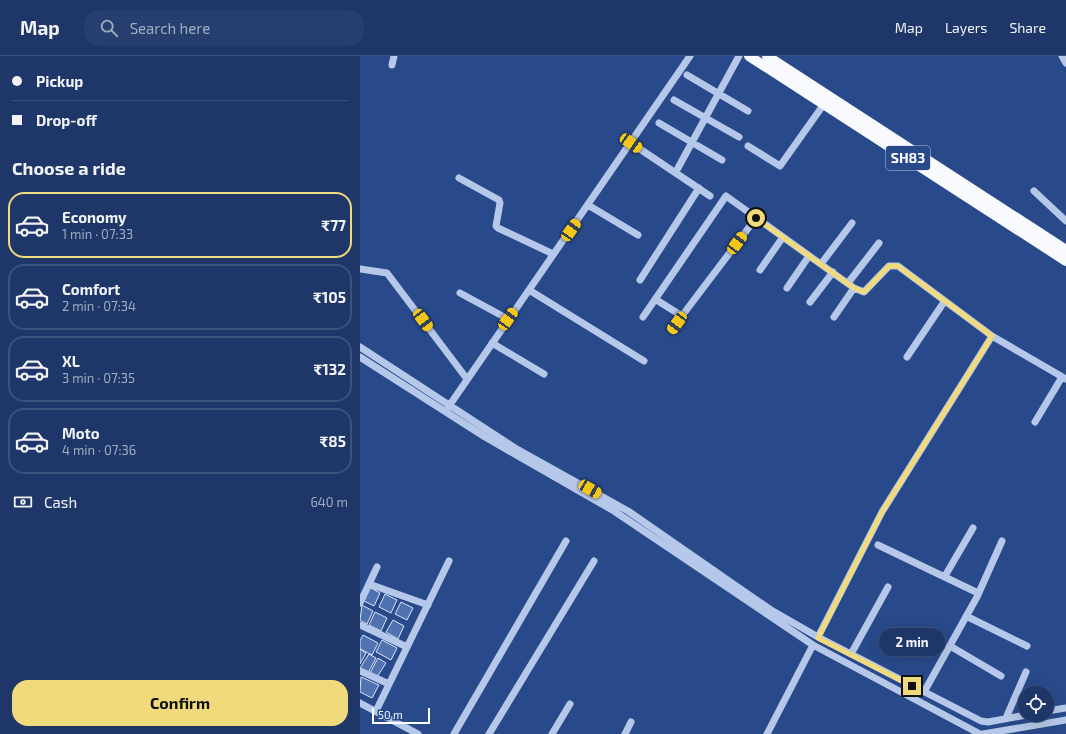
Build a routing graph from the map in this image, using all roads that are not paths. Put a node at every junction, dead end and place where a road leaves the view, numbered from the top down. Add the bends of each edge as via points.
1 (394, 56) edge
2 (690, 56) edge
3 (738, 56) edge
4 (749, 56) edge
5 (767, 56) edge
6 (1062, 56) edge
7 (1066, 63) edge
8 (392, 65) dead end
9 (686, 75) dead end
10 (718, 93) junction
11 (674, 100) dead end
12 (824, 104) junction
13 (748, 111) dead end
14 (705, 117) junction
15 (659, 123) dead end
16 (739, 137) dead end
17 (631, 143) junction
18 (691, 143) junction
19 (748, 146) dead end
20 (722, 160) dead end
21 (678, 168) dead end
22 (459, 178) dead end
23 (699, 188) junction
24 (1034, 191) dead end
25 (710, 196) dead end
26 (588, 205) junction
27 (756, 218) junction
28 (1066, 221) edge
29 (852, 223) dead end
30 (1015, 223) junction
31 (638, 235) dead end
32 (783, 237) junction
33 (879, 243) dead end
34 (1066, 250) edge
35 (554, 254) junction
36 (809, 256) junction
37 (1066, 261) edge
38 (821, 264) junction
39 (360, 268) edge
40 (760, 270) dead end
41 (832, 272) junction
42 (640, 280) dead end
43 (848, 283) junction
44 (787, 288) dead end
45 (854, 288) junction
46 (528, 290) junction
47 (460, 293) dead end
48 (655, 299) junction
49 (810, 302) dead end
50 (944, 302) junction
51 (682, 316) junction
52 (643, 317) dead end
53 (834, 317) dead end
54 (508, 319) junction
55 (672, 329) dead end
56 (992, 336) junction
57 (492, 343) junction
58 (360, 346) edge
59 (360, 357) edge
60 (907, 357) dead end
61 (644, 361) dead end
62 (544, 374) dead end
63 (1064, 378) edge
64 (467, 379) junction
65 (450, 405) junction
66 (444, 412) junction
67 (1035, 422) dead end
68 (973, 528) dead end
69 (566, 541) dead end
70 (1002, 541) dead end
71 (878, 545) dead end
72 (449, 561) dead end
73 (594, 561) dead end
74 (377, 567) dead end
75 (945, 576) junction
76 (369, 584) junction
77 (888, 587) dead end
78 (978, 593) junction
79 (360, 603) edge
80 (428, 605) junction
81 (966, 616) junction
82 (360, 625) edge
83 (818, 638) junction
84 (813, 645) junction
85 (950, 646) junction
86 (1027, 646) dead end
87 (407, 647) junction
88 (851, 654) junction
89 (360, 671) edge
90 (1026, 672) dead end
91 (1001, 676) dead end
92 (389, 684) junction
93 (924, 692) junction
94 (360, 703) edge
95 (570, 704) dead end
96 (1066, 708) edge
97 (1054, 710) edge
98 (376, 711) junction
99 (1018, 716) edge
100 (1006, 718) junction
101 (1066, 720) edge
102 (631, 722) dead end
103 (418, 734) edge
104 (454, 734) edge
105 (489, 734) edge
106 (552, 734) edge
107 (624, 734) edge
108 (767, 734) edge
109 (982, 734) edge

1 - 8 street
2 - 17 street
3 - 10 street
4 - 12 main road, SH83
5 - 30 main road, SH83
6 - 7 street
9 - 10 street
10 - 13 street
10 - 14 street
11 - 14 street
12 - 19 street via 780,166
12 - 30 main road, SH83
14 - 16 street
14 - 18 street
15 - 18 street
17 - 23 street
17 - 26 street
18 - 20 street
18 - 21 street
22 - 35 street via 499,200 496,222 498,228
23 - 25 street
23 - 42 street
24 - 28 street
26 - 31 street
26 - 35 street
27 - 32 street
27 - 48 street via 730,198 723,198
27 - 51 street
29 - 38 street
30 - 34 main road, SH83
30 - 37 main road, SH83
32 - 36 street
32 - 40 street
33 - 43 street
35 - 46 street
36 - 38 street
36 - 44 street
38 - 41 street
39 - 64 street via 387,273
41 - 43 street
41 - 49 street
43 - 45 street
45 - 50 street via 864,292 868,290 889,266 893,265 898,266
45 - 53 street
46 - 54 street
46 - 61 street
47 - 54 street
48 - 51 street
48 - 52 street
50 - 56 street
50 - 60 street
51 - 55 street
54 - 57 street
56 - 63 street
56 - 83 street via 882,512
57 - 62 street
57 - 64 street
58 - 65 street
59 - 66 street
63 - 67 street
64 - 65 street
65 - 66 street
65 - 83 street via 515,448 623,508 768,608
66 - 84 street via 614,511
68 - 75 street
69 - 104 street
70 - 78 street
71 - 75 street
72 - 80 street
73 - 105 street
74 - 76 street
75 - 78 street
76 - 79 street
76 - 80 street
77 - 88 street
78 - 81 street
80 - 87 street
81 - 85 street
81 - 86 street
82 - 87 street
83 - 88 street
84 - 108 street
84 - 109 street
85 - 91 street
85 - 93 street
87 - 92 street
88 - 93 street
89 - 92 street
90 - 100 street
92 - 98 street
93 - 100 street via 981,721
94 - 98 street
95 - 106 street
96 - 97 street
98 - 103 street
99 - 100 street
101 - 109 street
102 - 107 street

